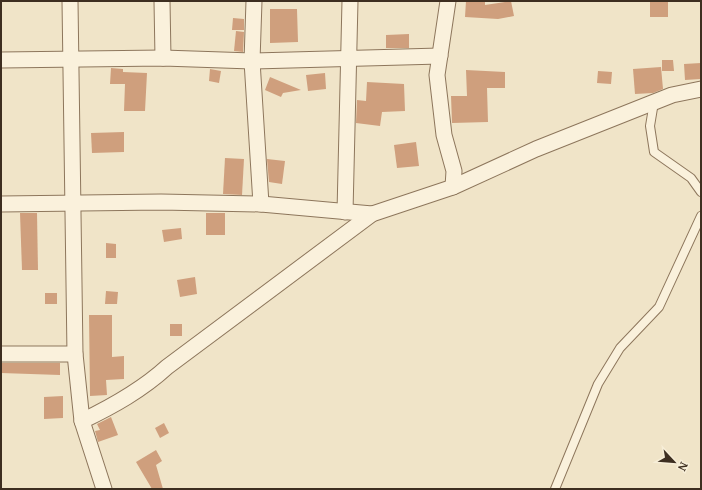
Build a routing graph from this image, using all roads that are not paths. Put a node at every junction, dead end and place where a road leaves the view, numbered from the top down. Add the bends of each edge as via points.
1 (70, 1) edge
2 (162, 1) edge
3 (254, 1) edge
4 (350, 1) edge
5 (448, 1) edge
6 (440, 56) junction
7 (163, 58) junction
8 (350, 58) junction
9 (71, 59) junction
10 (1, 60) edge
11 (252, 61) junction
12 (701, 90) edge
13 (654, 102) junction
14 (453, 187) junction
15 (701, 192) edge
16 (73, 202) junction
17 (1, 204) edge
18 (261, 204) junction
19 (345, 212) junction
20 (372, 214) junction
21 (701, 216) edge
22 (1, 354) edge
23 (75, 354) junction
24 (82, 421) junction
25 (104, 489) edge
26 (555, 489) edge

1 - 9 street
2 - 7 street
3 - 11 street
4 - 8 street
5 - 6 street
6 - 8 street
6 - 14 street via 437,75 444,136 454,171
7 - 9 street
7 - 11 street
8 - 11 street
8 - 19 street
9 - 10 street
9 - 16 street
11 - 18 street
12 - 13 street via 672,95
13 - 14 street via 536,149
13 - 15 lane via 650,126 654,152 691,178
14 - 20 street
16 - 17 street
16 - 18 street
16 - 23 street
18 - 19 street
19 - 20 street
20 - 24 street via 167,367 151,382
21 - 26 lane via 659,307 620,348 598,384
22 - 23 street
23 - 24 street
24 - 25 street

